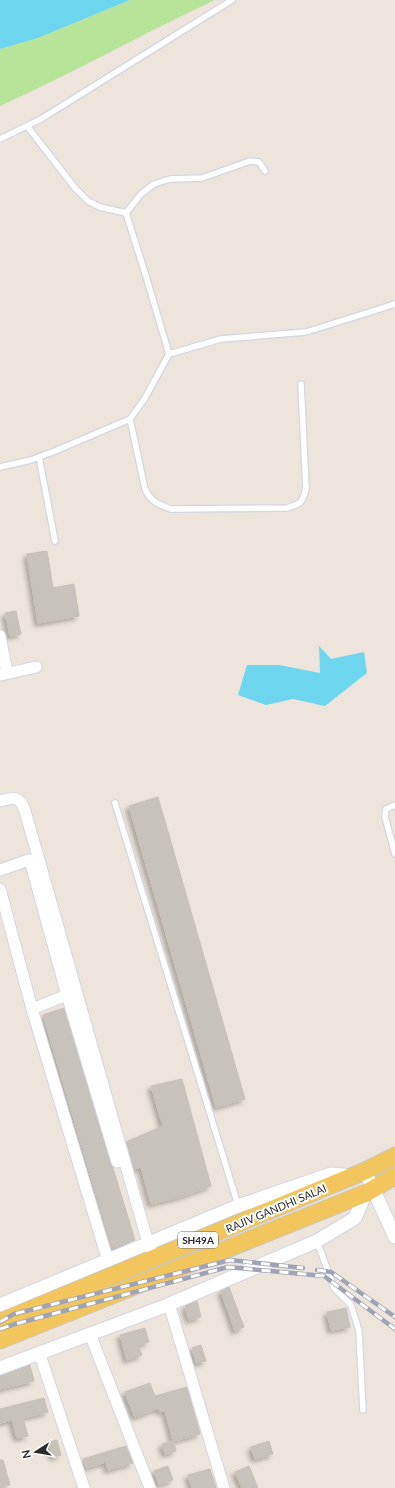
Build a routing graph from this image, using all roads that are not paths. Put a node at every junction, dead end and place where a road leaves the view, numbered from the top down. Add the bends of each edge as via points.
1 (232, 0) edge
2 (28, 126) junction
3 (0, 139) edge
4 (264, 171) dead end
5 (126, 213) junction
6 (395, 304) edge
7 (169, 354) junction
8 (300, 384) dead end
9 (130, 419) junction
10 (39, 457) junction
11 (0, 467) edge
12 (55, 542) dead end
13 (0, 636) edge
14 (36, 667) dead end
15 (3, 674) edge
16 (0, 801) edge
17 (115, 803) dead end
18 (395, 805) edge
19 (395, 854) edge
20 (0, 870) edge
21 (0, 889) edge
22 (67, 995) junction
23 (32, 1009) junction
24 (389, 1159) edge
25 (360, 1173) junction
26 (394, 1180) edge
27 (369, 1191) junction
28 (238, 1206) junction
29 (395, 1237) edge
30 (317, 1241) junction
31 (145, 1244) junction
32 (152, 1260) junction
33 (108, 1261) junction
34 (169, 1304) junction
35 (0, 1305) edge
36 (0, 1322) edge
37 (90, 1334) junction
38 (0, 1340) edge
39 (39, 1352) junction
40 (0, 1368) edge
41 (363, 1410) dead end
42 (84, 1488) edge
43 (150, 1488) edge
44 (224, 1488) edge

1 - 2 lane
2 - 3 lane
2 - 5 lane via 75,188 88,200 100,207
4 - 5 lane via 259,162 250,161 202,178 170,179 154,184 141,194
5 - 7 lane
6 - 7 lane via 306,332 221,339
7 - 9 lane via 145,398
8 - 9 lane via 306,488 304,499 297,505 287,508 171,509 157,503 149,498 145,489
9 - 10 lane
10 - 11 lane
10 - 12 lane
13 - 15 street
14 - 15 street
16 - 31 street via 18,799 25,811
17 - 28 lane
18 - 19 lane via 386,809 385,817
20 - 22 street via 29,860
21 - 23 street
22 - 23 street
22 - 31 street
23 - 33 street
24 - 25 main road, RAJIV GANDHI SALAI / SH49A
24 - 26 street
25 - 27 street
25 - 28 street via 331,1174
25 - 32 main road, RAJIV GANDHI SALAI / SH49A
26 - 27 main road, RAJIV GANDHI SALAI / SH49A
27 - 29 street
27 - 30 street via 355,1218
27 - 38 main road, RAJIV GANDHI SALAI / SH49A
28 - 31 street
30 - 34 street
30 - 41 lane via 334,1288 351,1305 359,1331
31 - 32 street
31 - 33 street
32 - 36 main road, RAJIV GANDHI SALAI / SH49A
33 - 35 street
34 - 37 street
34 - 44 street
37 - 39 street
37 - 43 street
39 - 40 street
39 - 42 street

